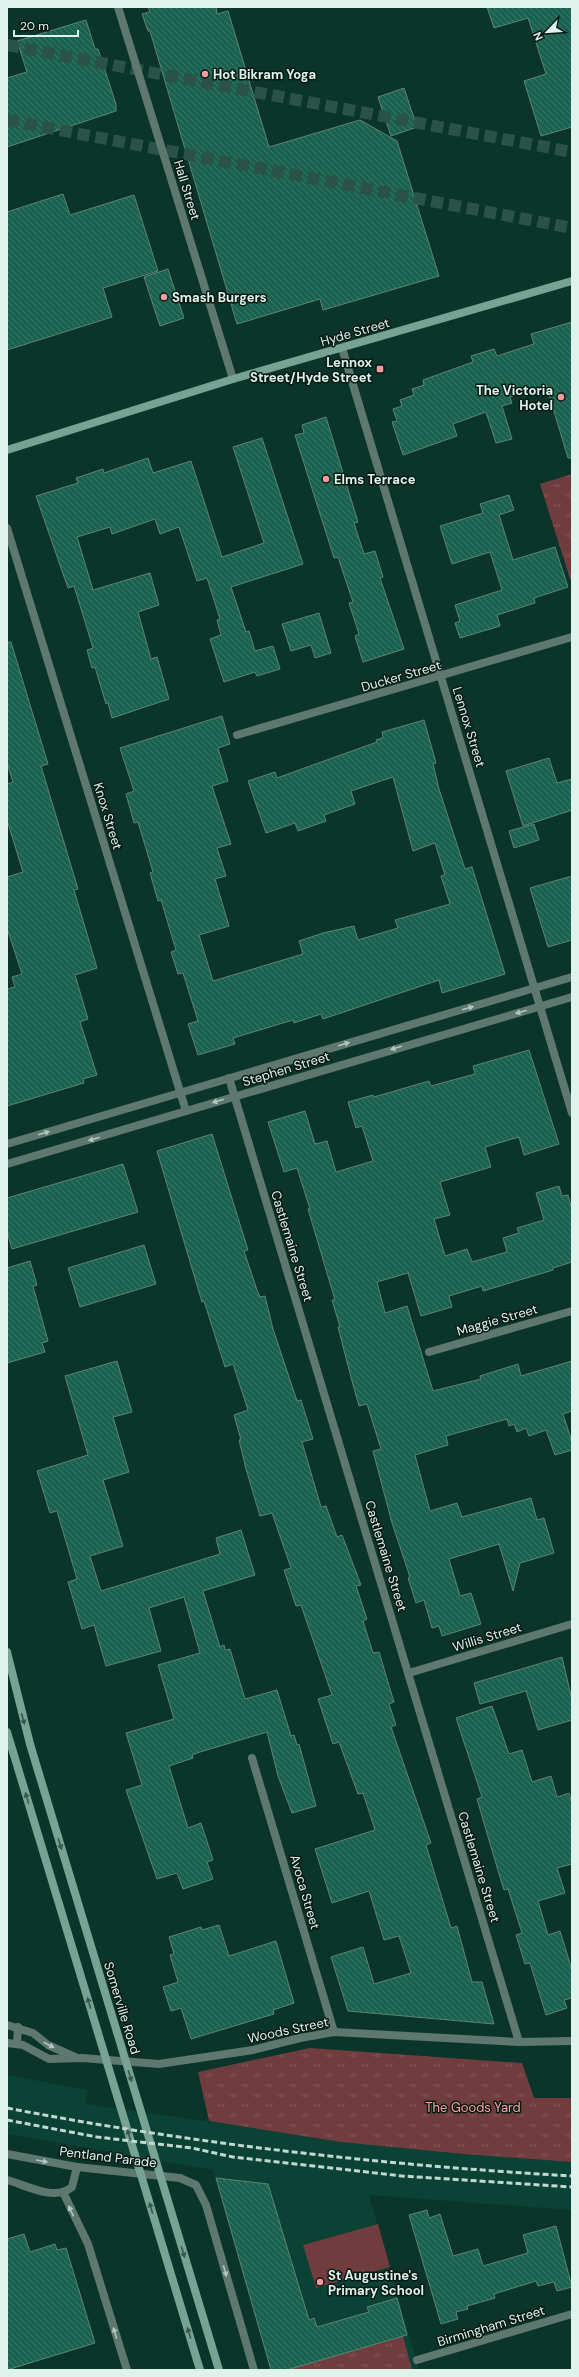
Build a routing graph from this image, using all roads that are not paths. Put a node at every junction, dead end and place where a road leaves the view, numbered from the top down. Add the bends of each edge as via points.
1 (118, 7) edge
2 (572, 281) edge
3 (342, 348) junction
4 (233, 380) junction
5 (7, 450) edge
6 (7, 528) edge
7 (572, 637) edge
8 (441, 676) junction
9 (237, 735) dead end
10 (572, 977) edge
11 (534, 988) junction
12 (572, 997) edge
13 (540, 1007) junction
14 (229, 1078) junction
15 (180, 1094) junction
16 (234, 1096) junction
17 (186, 1111) junction
18 (572, 1113) edge
19 (7, 1144) edge
20 (7, 1164) edge
21 (572, 1310) edge
22 (429, 1352) dead end
23 (572, 1624) edge
24 (7, 1652) edge
25 (409, 1673) junction
26 (7, 1732) edge
27 (252, 1758) dead end
28 (7, 2025) edge
29 (18, 2027) junction
30 (334, 2032) junction
31 (572, 2041) edge
32 (519, 2042) junction
33 (7, 2043) edge
34 (17, 2044) junction
35 (82, 2058) junction
36 (7, 2154) edge
37 (77, 2167) junction
38 (7, 2180) edge
39 (63, 2192) junction
40 (572, 2314) edge
41 (417, 2360) dead end
42 (127, 2370) edge
43 (200, 2370) edge
44 (219, 2370) edge
45 (254, 2370) edge

1 - 4 street, Hall Street
2 - 3 main road, Hyde Street
3 - 4 main road, Hyde Street
3 - 8 street, Lennox Street
4 - 5 main road, Hyde Street
6 - 15 street, Knox Street
7 - 8 street, Ducker Street
8 - 9 street, Ducker Street
8 - 11 street, Lennox Street
10 - 11 street, Stephen Street
11 - 13 street, Lennox Street
14 -> 11 street, Stephen Street
12 - 13 street, Stephen Street
13 -> 16 street, Stephen Street
13 - 18 street, Lennox Street
14 - 15 street, Stephen Street
14 - 16 street, Castlemaine Street
15 - 17 street, Knox Street
19 -> 15 street, Stephen Street
16 -> 17 street, Stephen Street
16 - 25 street, Castlemaine Street
17 -> 20 street, Stephen Street
21 - 22 street, Maggie Street
23 - 25 street, Willis Street
24 -> 44 main road, Somerville Road via 30,1744
25 - 32 street, Castlemaine Street
43 -> 26 main road
27 - 30 street, Avoca Street
28 - 29 street, Woods Street
29 - 34 street
29 -> 35 street, Woods Street via 32,2033 48,2045
30 - 32 street, Woods Street
30 - 35 street, Woods Street via 182,2062 159,2064
31 - 32 street, Woods Street
33 - 34 street, Woods Street
34 - 35 street, Woods Street via 26,2046 44,2058
36 -> 37 street, Pentland Parade
37 - 39 street via 72,2187
37 -> 45 street, Pentland Parade via 185,2179 196,2185 201,2193
38 - 39 street via 49,2192
42 -> 39 street via 88,2244
40 - 41 street, Birmingham Street

